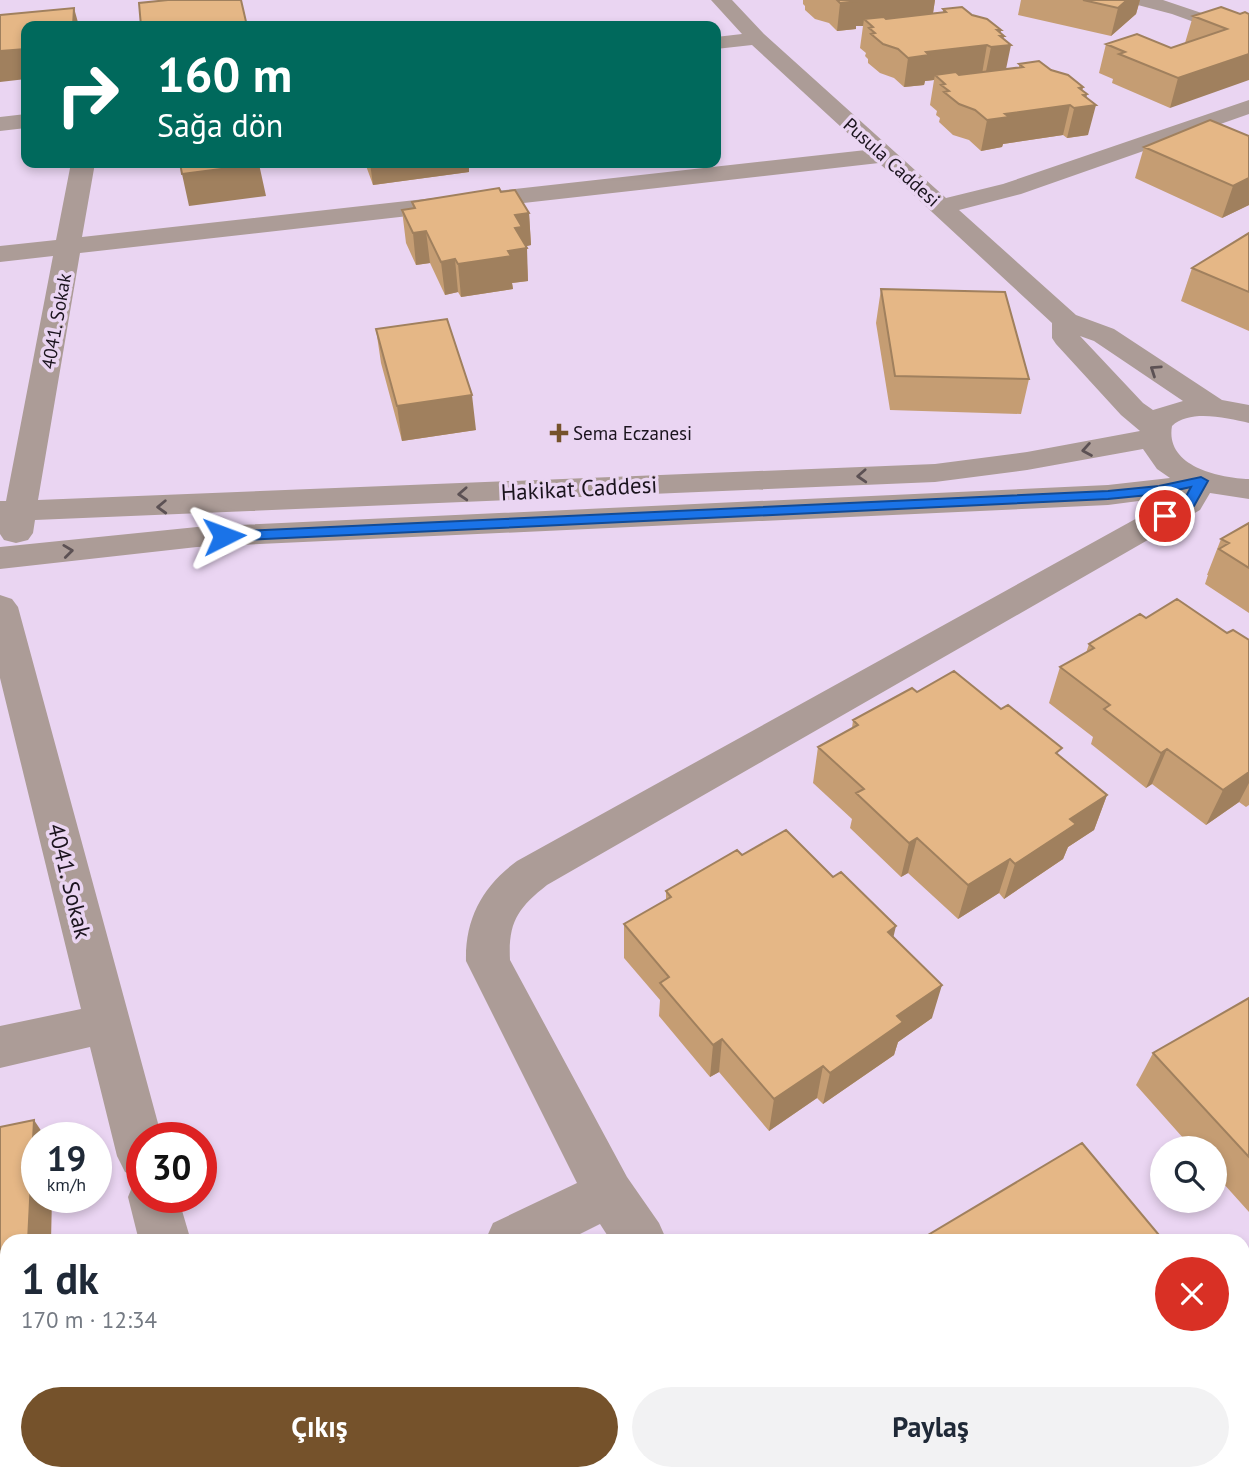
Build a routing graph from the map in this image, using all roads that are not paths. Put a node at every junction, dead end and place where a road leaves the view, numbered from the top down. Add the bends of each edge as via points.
1 (722, 0) edge
2 (1141, 0) edge
3 (1249, 36) edge
4 (757, 38) junction
5 (721, 42) edge
6 (1249, 107) edge
7 (21, 122) edge
8 (0, 124) edge
9 (884, 155) junction
10 (82, 168) edge
11 (941, 206) junction
12 (70, 245) junction
13 (0, 254) edge
14 (1066, 321) junction
15 (1212, 407) junction
16 (1249, 414) edge
17 (1156, 433) junction
18 (1201, 481) junction
19 (1247, 490) edge
20 (11, 510) edge
21 (5, 558) edge
22 (0, 601) edge
23 (0, 607) edge
24 (106, 1023) junction
25 (0, 1047) edge
26 (133, 1122) edge
27 (609, 1194) junction
28 (157, 1213) edge
29 (163, 1234) edge
30 (526, 1234) edge
31 (636, 1234) edge

1 - 4 street, Pusula Caddesi
2 - 3 street
4 - 5 street
4 - 9 street, Pusula Caddesi
6 - 11 street via 1012,189
7 - 8 street
9 - 11 street, Pusula Caddesi
9 - 12 street
10 - 12 street, 4041. Sokak
11 - 14 street, Pusula Caddesi
12 - 13 street
12 - 20 street, 4041. Sokak
15 -> 14 street, Pusula Caddesi via 1104,335
14 - 17 street, Pusula Caddesi via 1066,338
15 - 16 street
15 - 17 street via 1176,411 1164,418
17 - 18 street, Pusula Caddesi via 1158,450 1168,461
17 -> 20 street, Hakikat Caddesi via 1027,461 935,472
18 - 19 street
21 -> 18 street, Hakikat Caddesi via 197,537 1108,495
18 - 27 street via 1189,503 532,873 503,897 488,927 488,961
20 - 21 street, 4041. Sokak
21 - 22 street, 4041. Sokak
23 - 24 street, 4041. Sokak
24 - 25 street
24 - 26 street, 4041. Sokak
27 - 30 street
27 - 31 street
28 - 29 street

